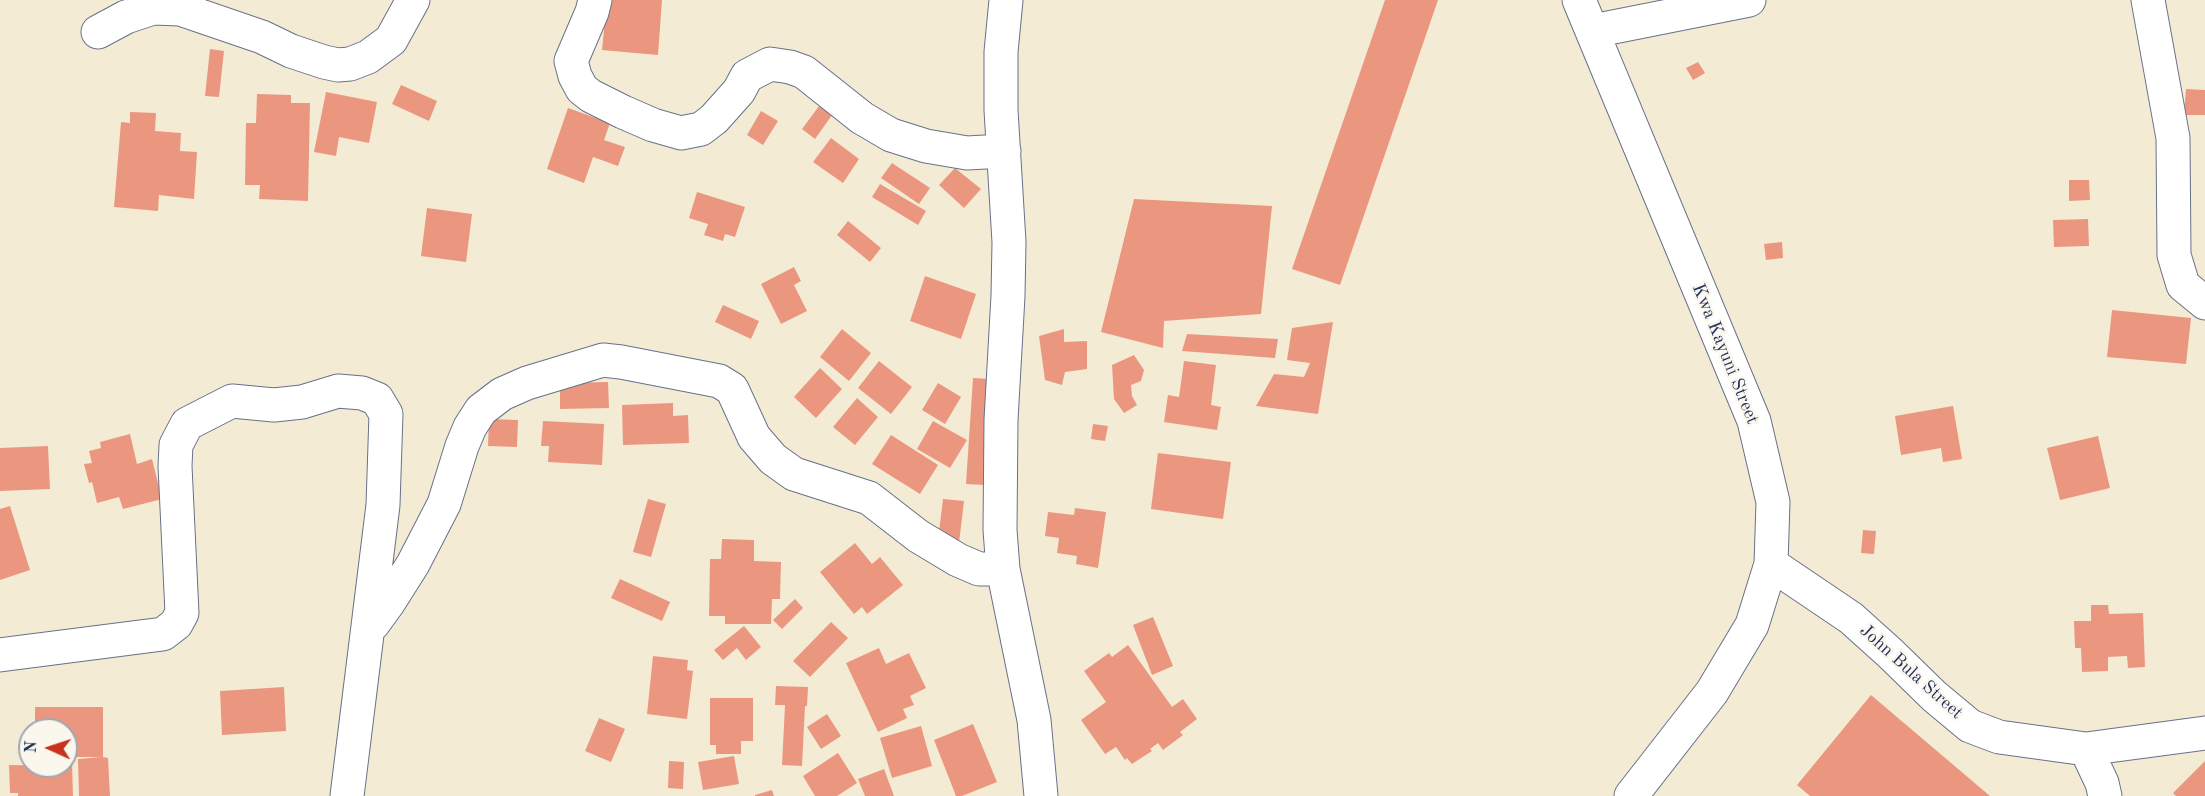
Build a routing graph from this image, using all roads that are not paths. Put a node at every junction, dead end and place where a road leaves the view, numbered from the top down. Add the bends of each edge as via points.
1 (413, 0) edge
2 (595, 0) edge
3 (1006, 0) edge
4 (1579, 0) edge
5 (1749, 0) edge
6 (2148, 0) edge
7 (1593, 31) junction
8 (98, 32) dead end
9 (1004, 151) junction
10 (2205, 303) edge
11 (1771, 564) junction
12 (1003, 569) junction
13 (369, 628) junction
14 (0, 655) edge
15 (2205, 733) edge
16 (2086, 749) junction
17 (347, 796) edge
18 (1041, 796) edge
19 (1632, 796) edge
20 (2105, 796) edge

1 - 8 street via 391,40 368,57 350,64 324,62 180,9 153,8
2 - 9 street via 571,61 575,76 591,96 653,125 681,133 701,129 739,91 747,76 770,64 804,72 862,118 891,135 967,153
3 - 9 street via 1001,52
4 - 7 street, Kwa Kayuni Street
5 - 7 street
6 - 10 street via 2173,138 2174,255 2183,285
7 - 11 street, Kwa Kayuni Street via 1754,421 1773,502
9 - 12 street via 1009,242 1001,420
11 - 16 street, John Bula Street via 1851,618 1970,726 1999,737
11 - 19 street, Kwa Kayuni Street via 1752,625 1724,673
12 - 13 street via 979,569 958,560 918,536 869,498 794,474 773,459 754,437 732,389 719,381 603,360 519,386 502,393 481,410 462,446 444,504 413,564
12 - 18 street via 1034,720
13 - 14 street via 383,505 386,414 376,399 338,391 302,402 274,405 232,401 187,424 176,445 182,613 176,624 163,634
13 - 17 street
15 - 16 street, John Bula Street
16 - 20 street

